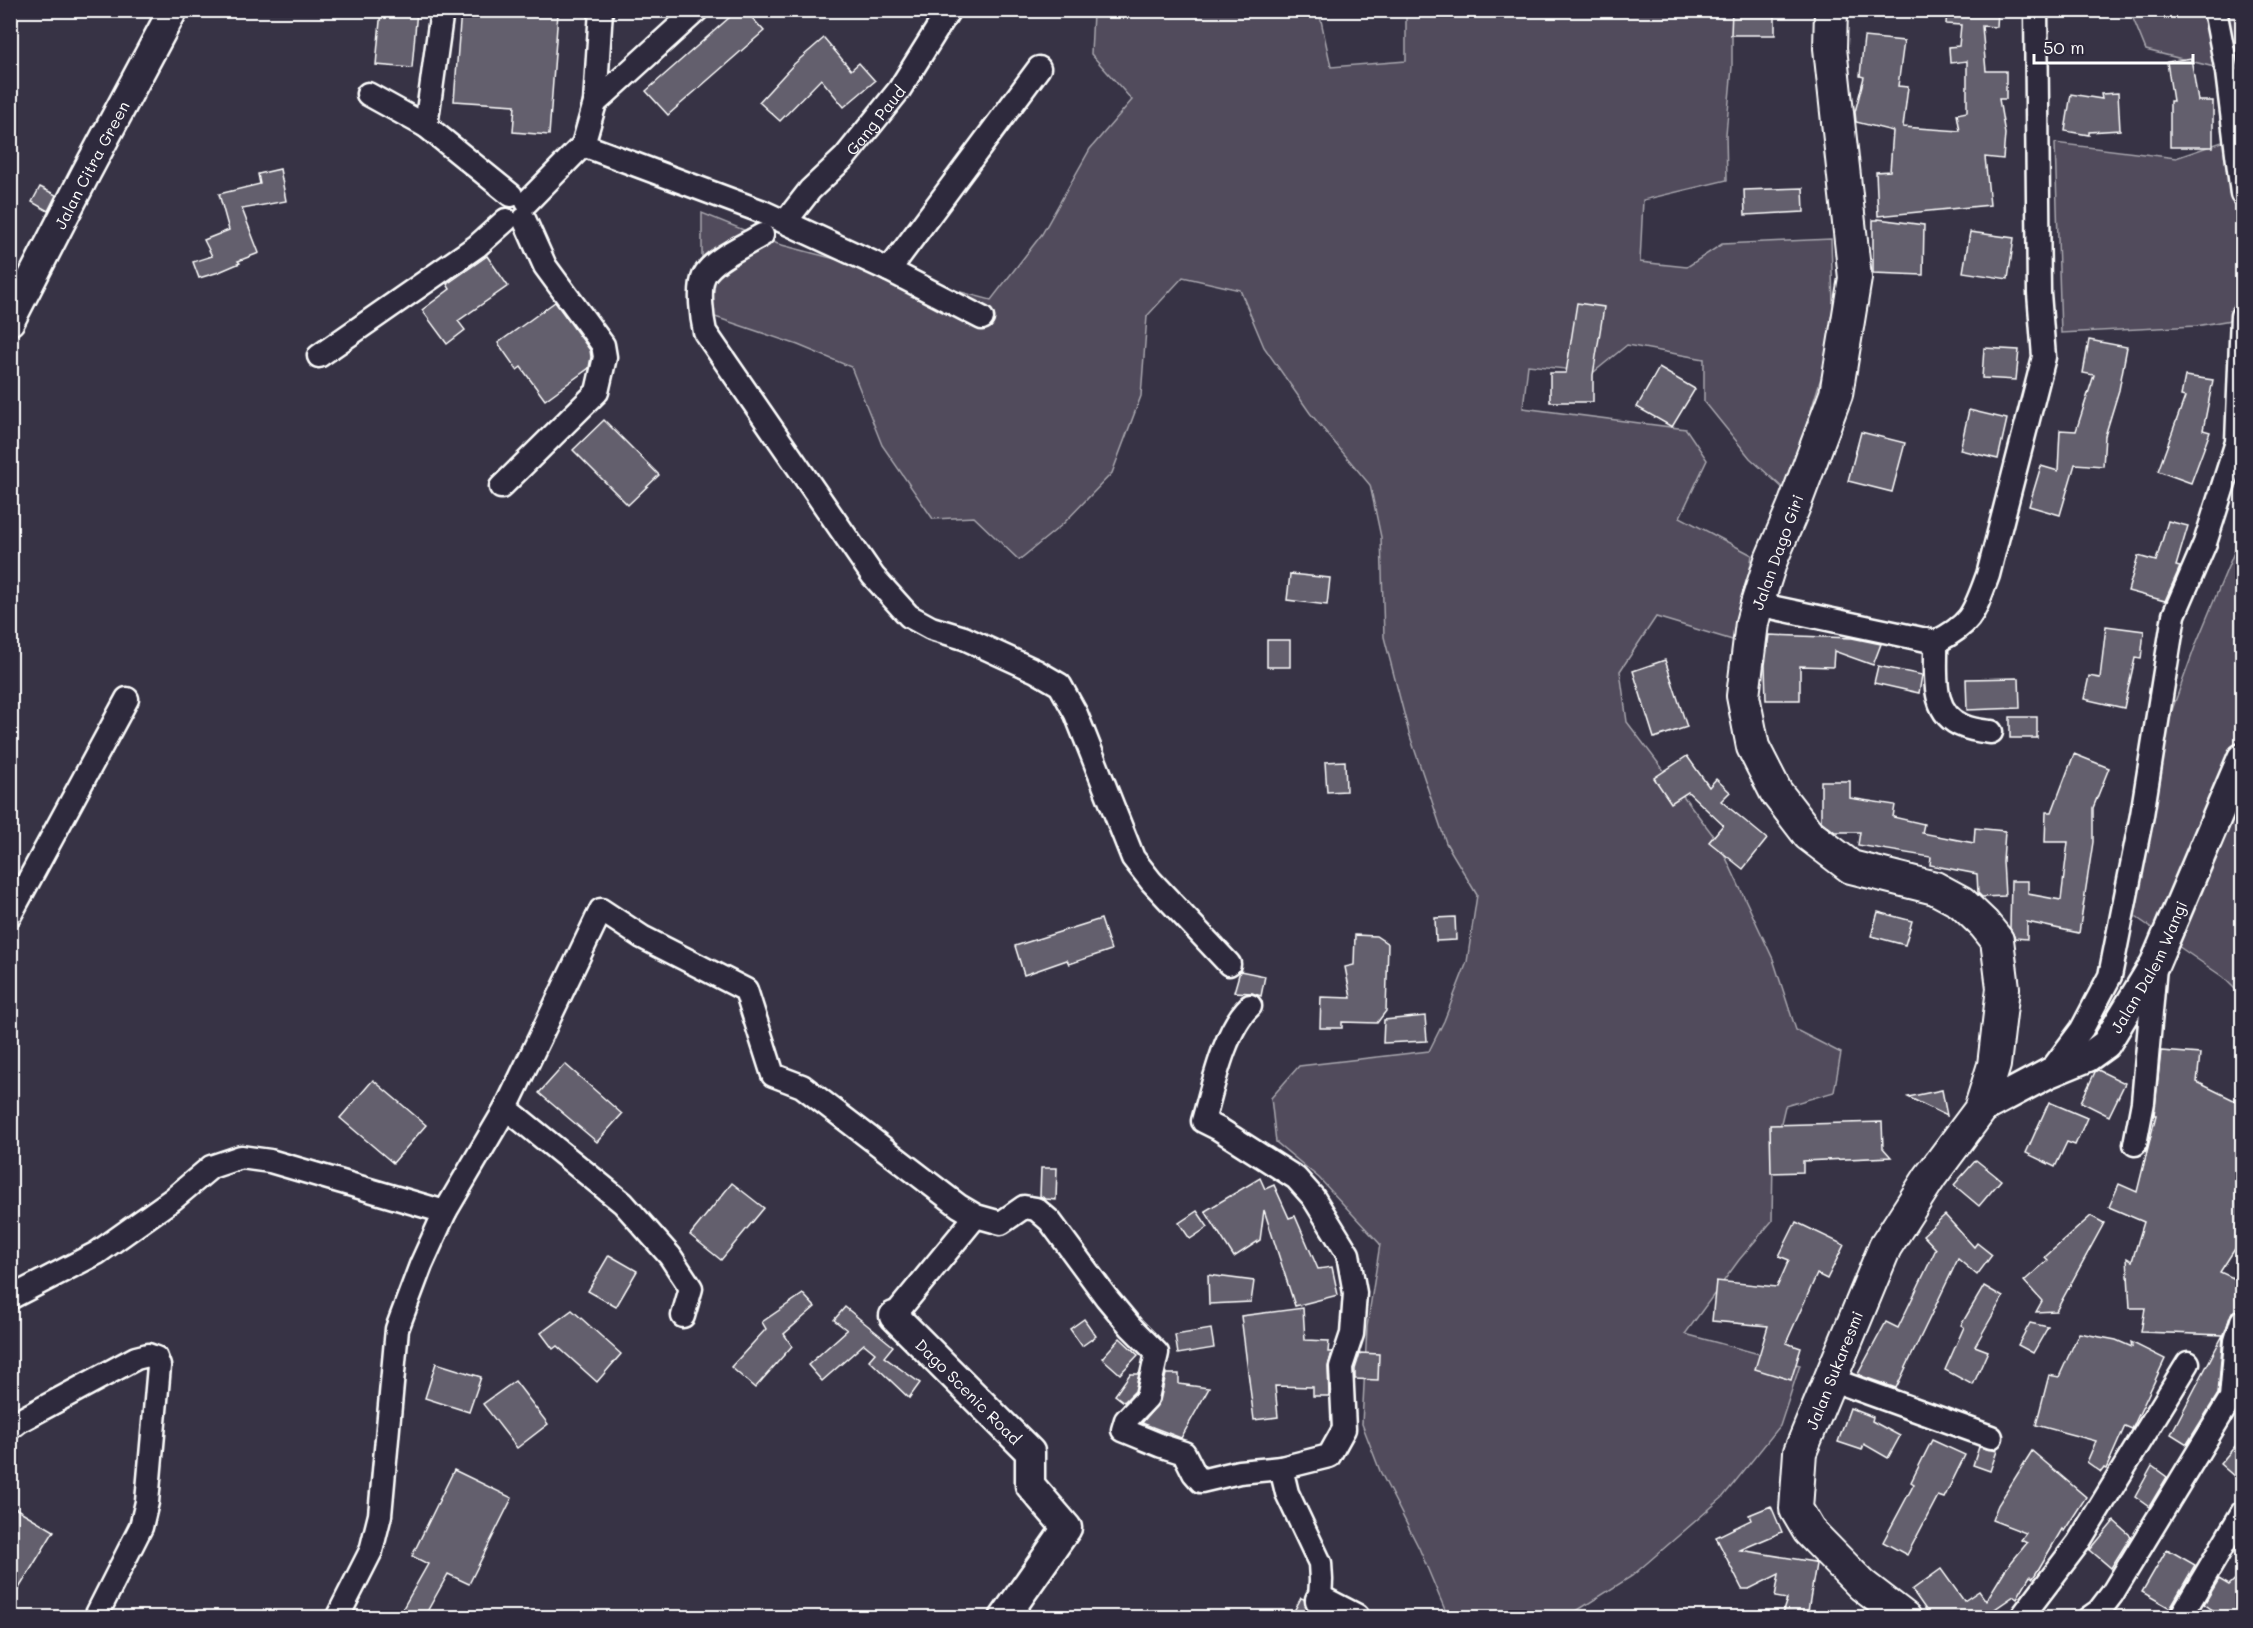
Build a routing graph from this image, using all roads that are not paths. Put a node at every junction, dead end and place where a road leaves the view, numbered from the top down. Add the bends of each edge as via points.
1 (173, 10) edge
2 (442, 10) edge
3 (601, 10) edge
4 (698, 10) edge
5 (949, 10) edge
6 (1831, 10) edge
7 (2036, 10) edge
8 (2215, 10) edge
9 (1039, 68) dead end
10 (368, 94) dead end
11 (595, 103) junction
12 (426, 126) junction
13 (583, 145) junction
14 (2242, 194) edge
15 (517, 209) junction
16 (777, 216) junction
17 (762, 235) dead end
18 (890, 270) junction
19 (2242, 316) edge
20 (982, 318) dead end
21 (10, 321) edge
22 (319, 356) dead end
23 (501, 487) dead end
24 (1757, 604) junction
25 (1936, 642) junction
26 (127, 699) dead end
27 (1991, 732) dead end
28 (2242, 758) edge
29 (10, 915) edge
30 (2155, 963) junction
31 (1229, 964) dead end
32 (1250, 1006) dead end
33 (2049, 1073) junction
34 (506, 1108) junction
35 (1980, 1110) junction
36 (2135, 1144) dead end
37 (445, 1212) junction
38 (976, 1216) junction
39 (10, 1298) edge
40 (683, 1316) dead end
41 (894, 1316) joint
42 (2242, 1321) edge
43 (2188, 1363) dead end
44 (1830, 1379) junction
45 (2237, 1403) edge
46 (10, 1428) edge
47 (1991, 1437) dead end
48 (1281, 1468) junction
49 (2242, 1513) edge
50 (1320, 1600) joint
51 (95, 1617) edge
52 (337, 1617) edge
53 (1004, 1617) edge
54 (1355, 1617) edge
55 (1905, 1617) edge
56 (2021, 1617) edge
57 (2089, 1617) edge
58 (2180, 1617) edge

1 - 21 street, Jalan Citra Green
2 - 12 street
3 - 11 street
4 - 11 street
5 - 16 street, Gang Paud via 899,90 845,157
6 - 24 main road, Jalan Dago Giri via 1830,48 1855,278 1836,394
7 - 25 street via 2038,258 2044,357 1977,606 1958,631
8 - 14 street
9 - 18 street
10 - 12 street
11 - 13 street
12 - 15 street
13 - 15 street
13 - 16 street
15 - 22 street via 477,246
15 - 23 street via 545,266 603,345 605,357 597,392
16 - 18 street
17 - 31 street via 714,264 704,277 705,332 873,576 909,616 1036,671 1060,686 1076,714 1133,858
18 - 20 street
19 - 33 street via 2237,442 2205,543 2174,615 2142,815 2110,976 2082,1029
24 - 25 street
24 - 35 main road, Jalan Dago Giri via 1743,696 1753,747 1776,792 1809,835 1851,867 1935,888 1961,902 1997,940 2003,988 1994,1065
25 - 27 street via 1941,709 1964,727
26 - 29 street
28 - 30 street, Jalan Dalem Wangi
30 - 33 street, Jalan Dalem Wangi via 2106,1044 2088,1057
30 - 36 street via 2143,1102
32 - 48 street via 1241,1014 1220,1060 1203,1121 1296,1178 1313,1197 1348,1254 1354,1293 1352,1334 1341,1367 1344,1429 1329,1456
33 - 35 street, Jalan Dalem Wangi
34 - 37 street
34 - 38 street via 601,910 642,937 746,990 773,1075 802,1086
34 - 40 street via 623,1203 670,1256 690,1288
35 - 44 main road, Jalan Sukaresmi via 1930,1177 1885,1248
37 - 39 street via 270,1161 241,1157 211,1167 97,1253
37 - 52 street via 397,1329 380,1515 371,1551
38 - 41 street
38 - 48 street via 1001,1224 1024,1207 1036,1209 1050,1221 1131,1327 1157,1353 1147,1398 1126,1420 1123,1430 1184,1453 1201,1481
41 - 53 street, Dago Scenic Road via 1030,1452 1030,1485 1067,1528
42 - 45 street via 2236,1341
43 - 56 street via 2078,1543
44 - 47 street
44 - 55 main road, Jalan Sukaresmi via 1800,1452 1796,1509 1809,1531 1862,1585
45 - 57 street via 2112,1594
46 - 51 street via 136,1358 156,1358 159,1366 147,1502 141,1527
48 - 50 street via 1287,1493 1320,1563
49 - 58 street
50 - 54 street

